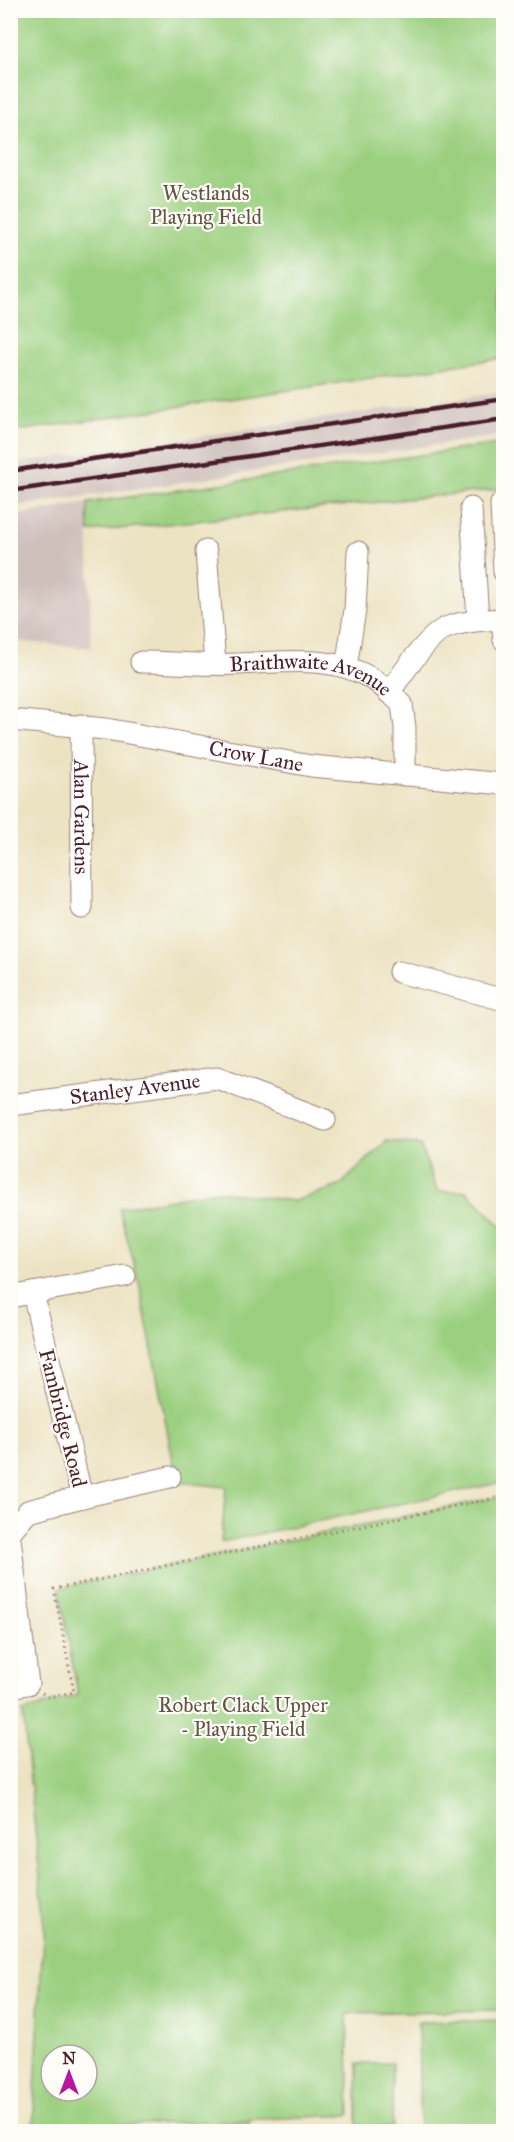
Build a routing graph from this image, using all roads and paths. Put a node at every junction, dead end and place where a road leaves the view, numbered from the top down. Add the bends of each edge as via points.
1 (504, 504) edge
2 (471, 508) dead end
3 (206, 551) dead end
4 (358, 552) dead end
5 (504, 572) edge
6 (478, 620) junction
7 (503, 626) edge
8 (141, 662) dead end
9 (215, 664) junction
10 (346, 667) junction
11 (389, 693) junction
12 (10, 720) edge
13 (81, 725) junction
14 (405, 775) junction
15 (504, 784) edge
16 (82, 908) dead end
17 (399, 972) dead end
18 (504, 999) edge
19 (10, 1105) edge
20 (325, 1120) dead end
21 (125, 1276) dead end
22 (33, 1293) junction
23 (10, 1297) edge
24 (170, 1477) dead end
25 (504, 1496) edge
26 (82, 1497) junction
27 (10, 1532) edge
28 (10, 1539) edge
29 (19, 1685) edge

1 - 5 street
2 - 6 street
3 - 9 street
4 - 10 street via 355,610
6 - 7 street
6 - 11 street via 445,627 417,653
8 - 9 street, Braithwaite Avenue
9 - 10 street, Braithwaite Avenue via 328,662
10 - 11 street, Braithwaite Avenue via 374,680
11 - 14 street, Braithwaite Avenue via 402,704
12 - 13 street, Crow Lane
13 - 14 street, Crow Lane via 311,766
13 - 16 street, Alan Gardens
14 - 15 street, Crow Lane
17 - 18 street
19 - 20 street, Stanley Avenue via 217,1078
21 - 22 street
22 - 23 street
22 - 26 street, Fambridge Road
24 - 26 street
25 - 29 path via 54,1589 74,1692 48,1697
26 - 27 street, Fambridge Road via 28,1511
28 - 29 street

